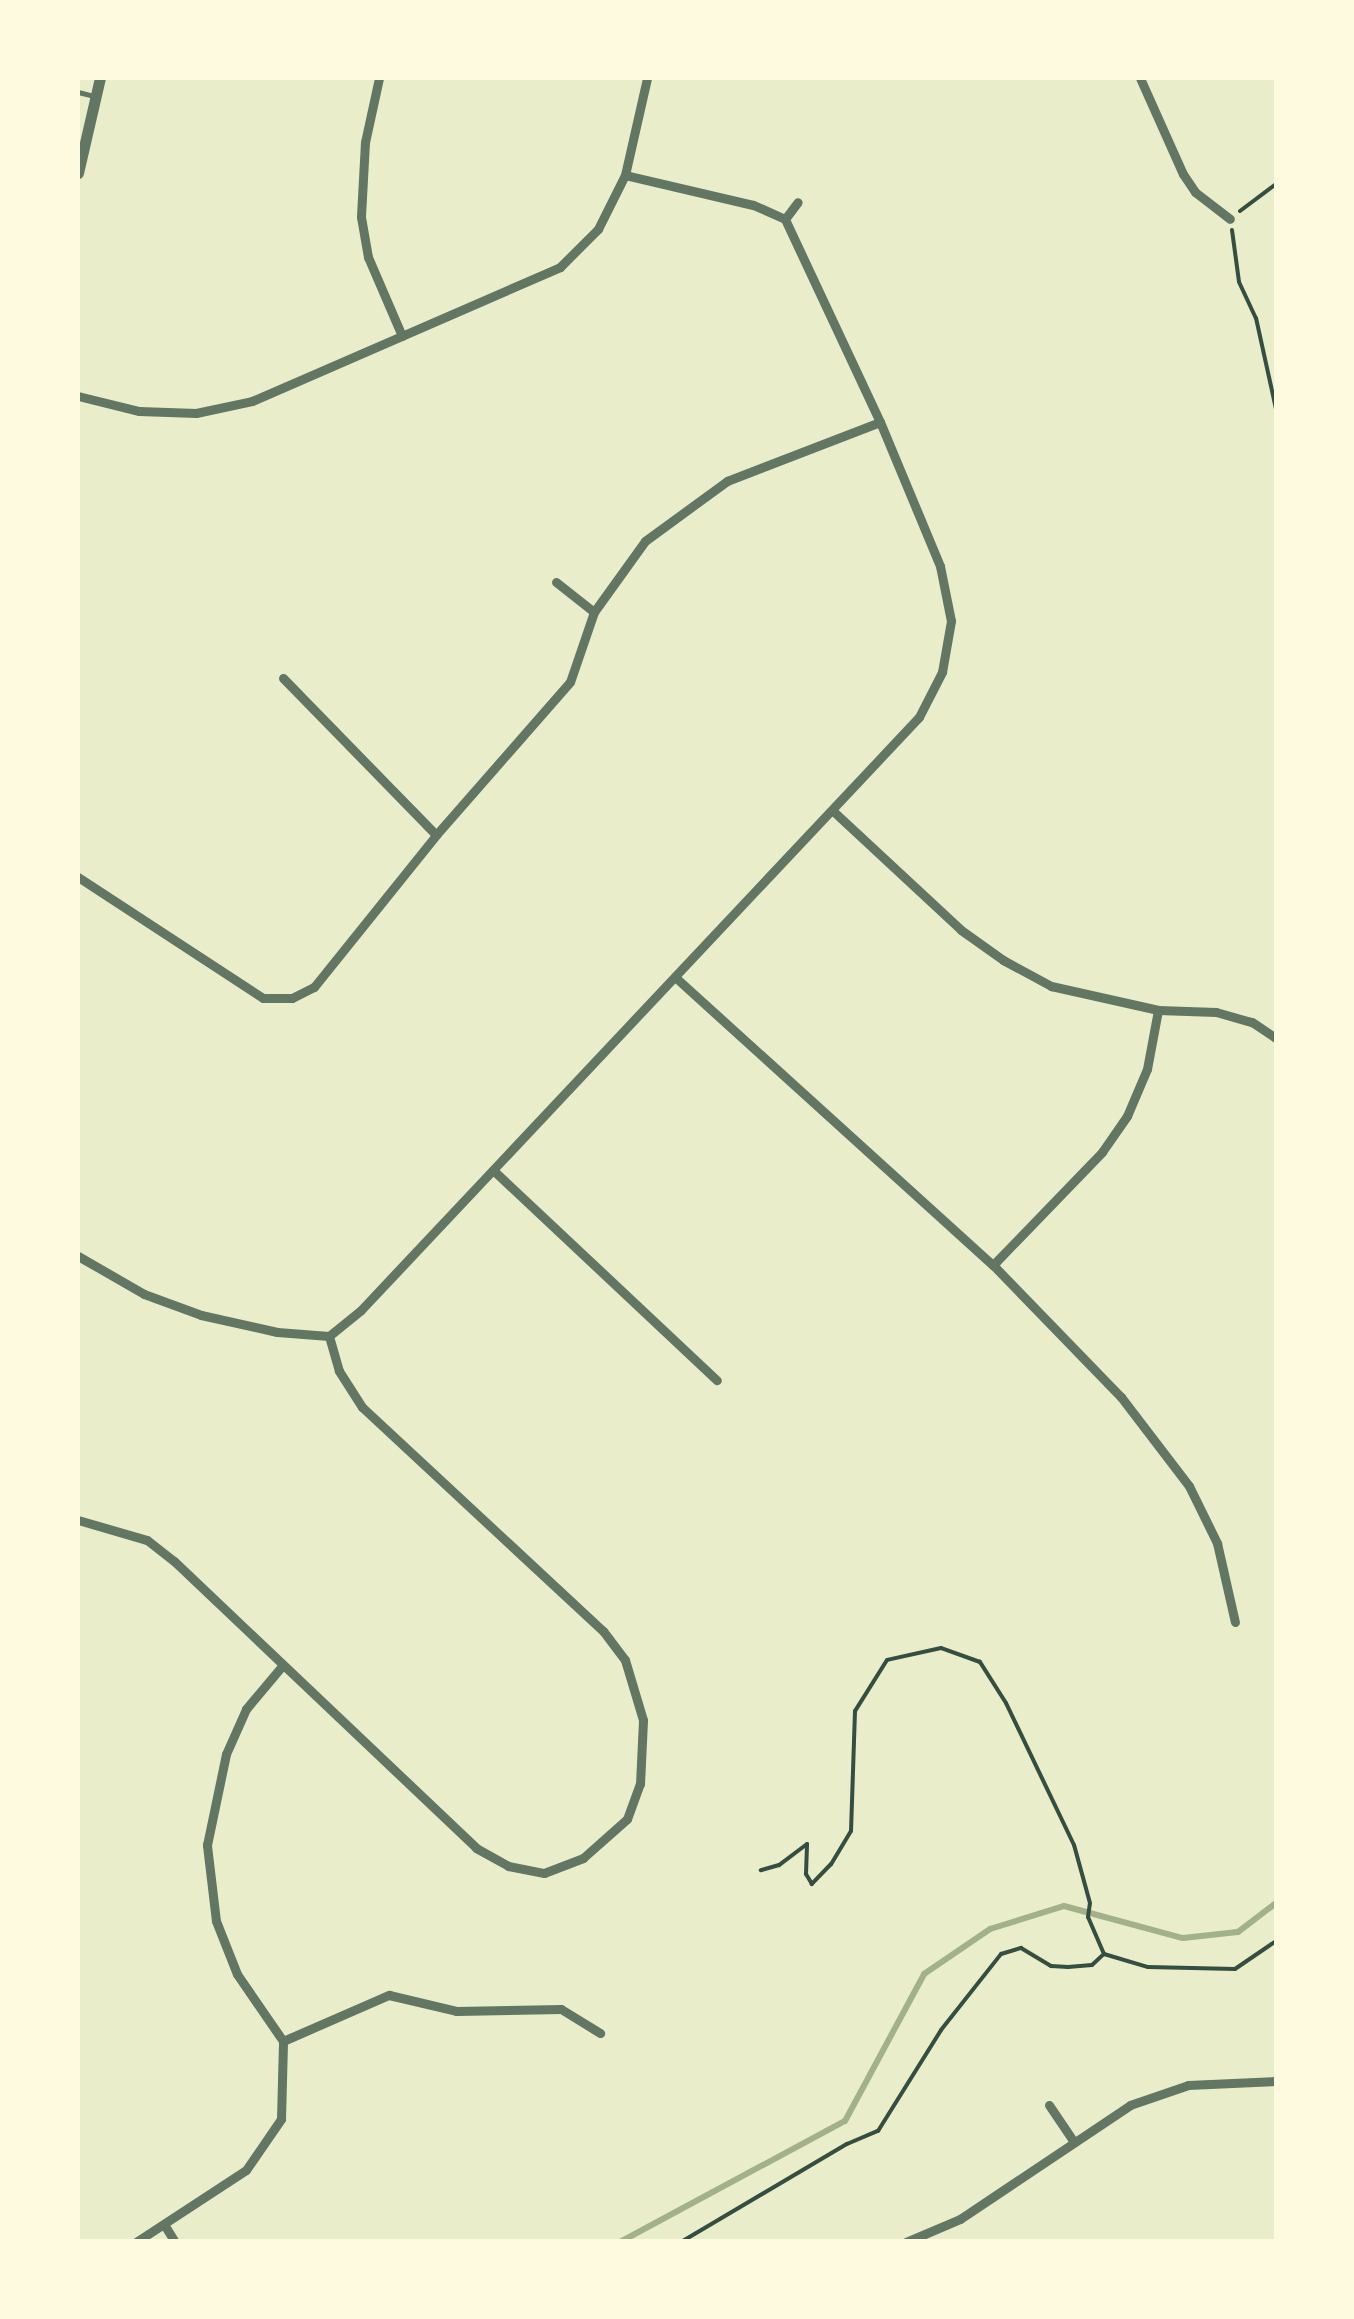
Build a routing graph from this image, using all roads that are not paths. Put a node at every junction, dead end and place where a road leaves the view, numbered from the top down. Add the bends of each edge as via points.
1 (100, 78) edge
2 (379, 78) edge
3 (647, 78) edge
4 (1140, 78) edge
5 (78, 92) edge
6 (96, 97) junction
7 (78, 173) edge
8 (625, 174) junction
9 (798, 202) dead end
10 (785, 219) junction
11 (1230, 220) road end
12 (402, 336) junction
13 (78, 396) edge
14 (880, 422) junction
15 (556, 582) dead end
16 (594, 612) junction
17 (284, 678) dead end
18 (832, 810) junction
19 (436, 835) junction
20 (78, 878) edge
21 (674, 977) junction
22 (1158, 1010) junction
23 (1276, 1038) edge
24 (493, 1170) junction
25 (78, 1256) edge
26 (993, 1265) junction
27 (329, 1336) junction
28 (717, 1380) dead end
29 (78, 1520) edge
30 (1236, 1622) dead end
31 (282, 1666) junction
32 (600, 2033) dead end
33 (283, 2041) junction
34 (1276, 2080) edge
35 (1049, 2105) dead end
36 (1074, 2142) junction
37 (166, 2226) junction
38 (136, 2242) edge
39 (175, 2242) edge
40 (906, 2242) edge

1 - 6 street
2 - 12 street via 361,217 368,257
3 - 8 street
4 - 11 street via 1183,174
5 - 6 lane
6 - 7 street
8 - 10 street
8 - 12 street via 598,229 560,268
9 - 10 street
10 - 14 street
12 - 13 street via 252,401 196,414 138,411
14 - 16 street via 728,481 644,541
14 - 18 street via 940,566 951,621 942,672 919,716
15 - 16 street
16 - 19 street via 570,682
17 - 19 street
18 - 21 street
18 - 22 street via 961,930 1003,960 1051,986
19 - 20 street via 314,987 292,998 263,998
21 - 24 street
21 - 26 street
22 - 23 street via 1216,1012 1252,1022
22 - 26 street via 1147,1069 1127,1116 1102,1152
24 - 27 street
24 - 28 street
25 - 27 street via 144,1294 201,1314
26 - 30 street via 1122,1397 1189,1486 1217,1543
27 - 31 street via 339,1371 362,1407 603,1631 625,1660 643,1720 640,1784 627,1818 584,1858 544,1873 508,1866 476,1848
29 - 31 street via 148,1540
31 - 33 street via 246,1710 226,1754 207,1845 216,1921 237,1974
32 - 33 street via 561,2009 456,2010 389,1994
33 - 37 street via 281,2119 246,2170
34 - 36 street via 1160,2092
35 - 36 street
36 - 40 street via 960,2219
37 - 38 street
37 - 39 street

